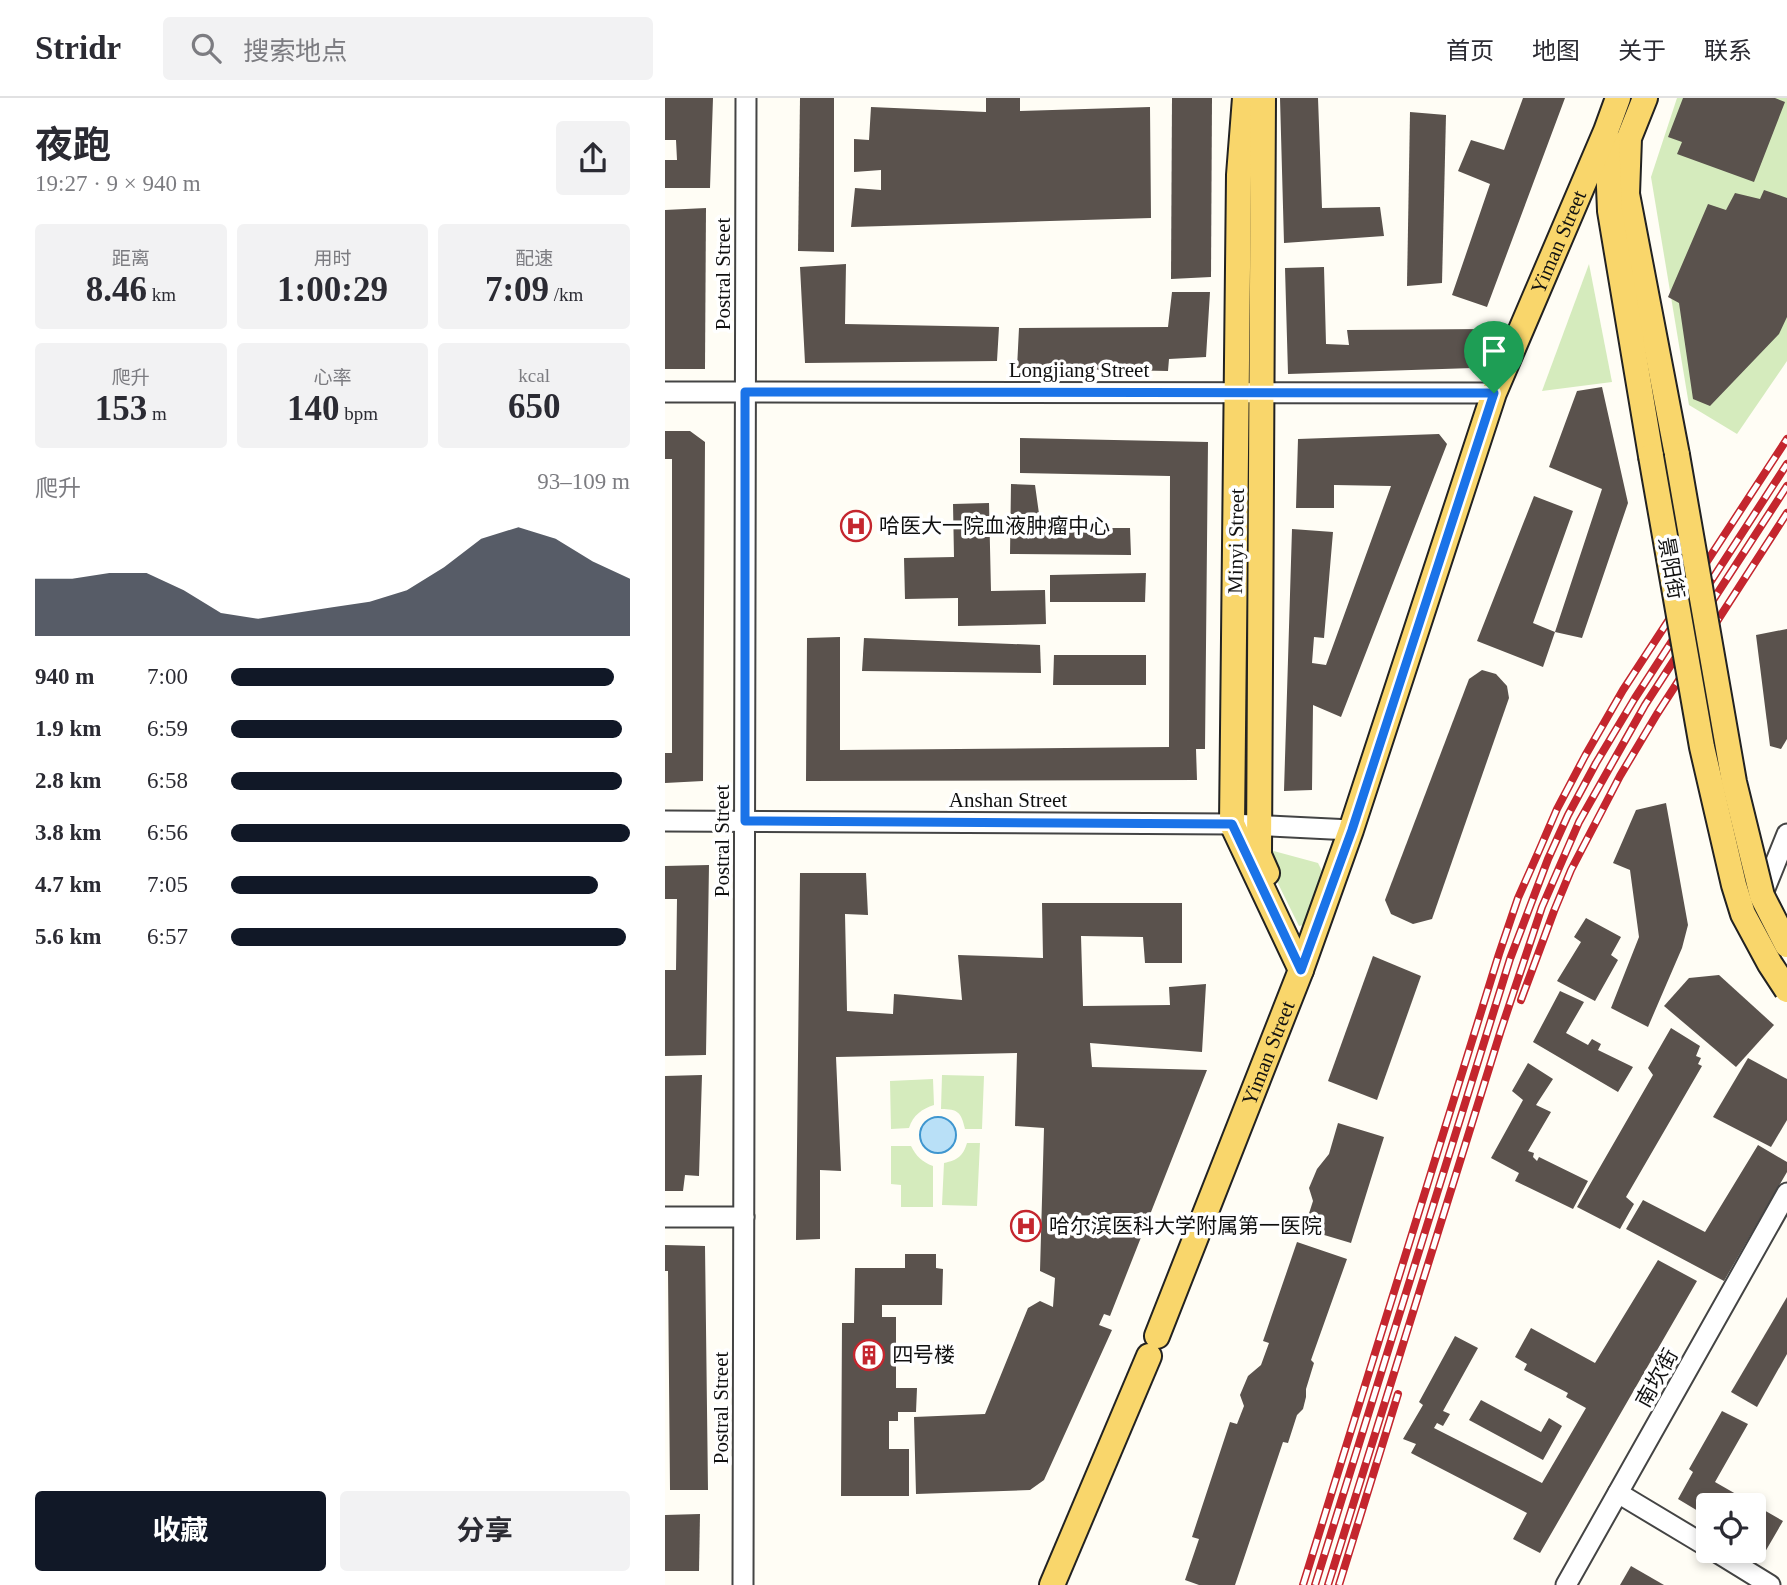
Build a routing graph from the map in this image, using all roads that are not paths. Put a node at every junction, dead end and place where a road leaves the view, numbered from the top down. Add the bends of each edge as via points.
1 (746, 98) edge
2 (1245, 98) edge
3 (1263, 98) edge
4 (1618, 98) edge
5 (1645, 98) edge
6 (1607, 131) junction
7 (665, 392) edge
8 (745, 392) junction
9 (1249, 393) junction
10 (1494, 393) junction
11 (665, 821) edge
12 (745, 821) junction
13 (1232, 824) junction
14 (1260, 825) junction
15 (1352, 830) junction
16 (1787, 834) edge
17 (1762, 896) junction
18 (1787, 945) edge
19 (1303, 962) junction
20 (1787, 990) edge
21 (1787, 1192) edge
22 (665, 1217) edge
23 (744, 1217) junction
24 (1618, 1493) junction
25 (1696, 1541) edge
26 (1734, 1563) edge
27 (743, 1585) edge
28 (1052, 1585) edge
29 (1566, 1585) edge
30 (1770, 1585) edge

1 - 8 street, Postral Street
2 - 9 main road, Minyi Street via 1239,175
3 - 9 main road, Minyi Street
4 - 6 main road, Yiman Street
5 - 17 main road, 景阳街, bridge via 1629,138 1627,194 1734,782
6 - 10 main road, Yiman Street
6 - 20 main road, 景阳街, bridge via 1609,211 1702,747 1743,914
7 - 8 street, Longjiang Street
8 - 9 street, Longjiang Street
8 - 12 street, Postral Street
9 - 10 street, Longjiang Street
9 - 13 main road, Minyi Street
9 - 14 main road, Minyi Street
10 - 15 main road, Yiman Street
11 - 12 street, Anshan Street
12 - 13 street, Anshan Street
12 - 23 street, Postral Street
13 - 14 street, Anshan Street
13 - 19 main road, Minyi Street
14 - 15 street, Anshan Street
14 - 19 main road, Minyi Street via 1259,855
15 - 19 main road, Yiman Street
16 - 17 street
17 - 18 main road, 景阳街, bridge
19 - 28 main road, Yiman Street via 1153,1346
21 - 24 street, 南坎街
22 - 23 street
23 - 27 street, Postral Street
24 - 25 street
24 - 29 street, 南坎街
26 - 30 street

